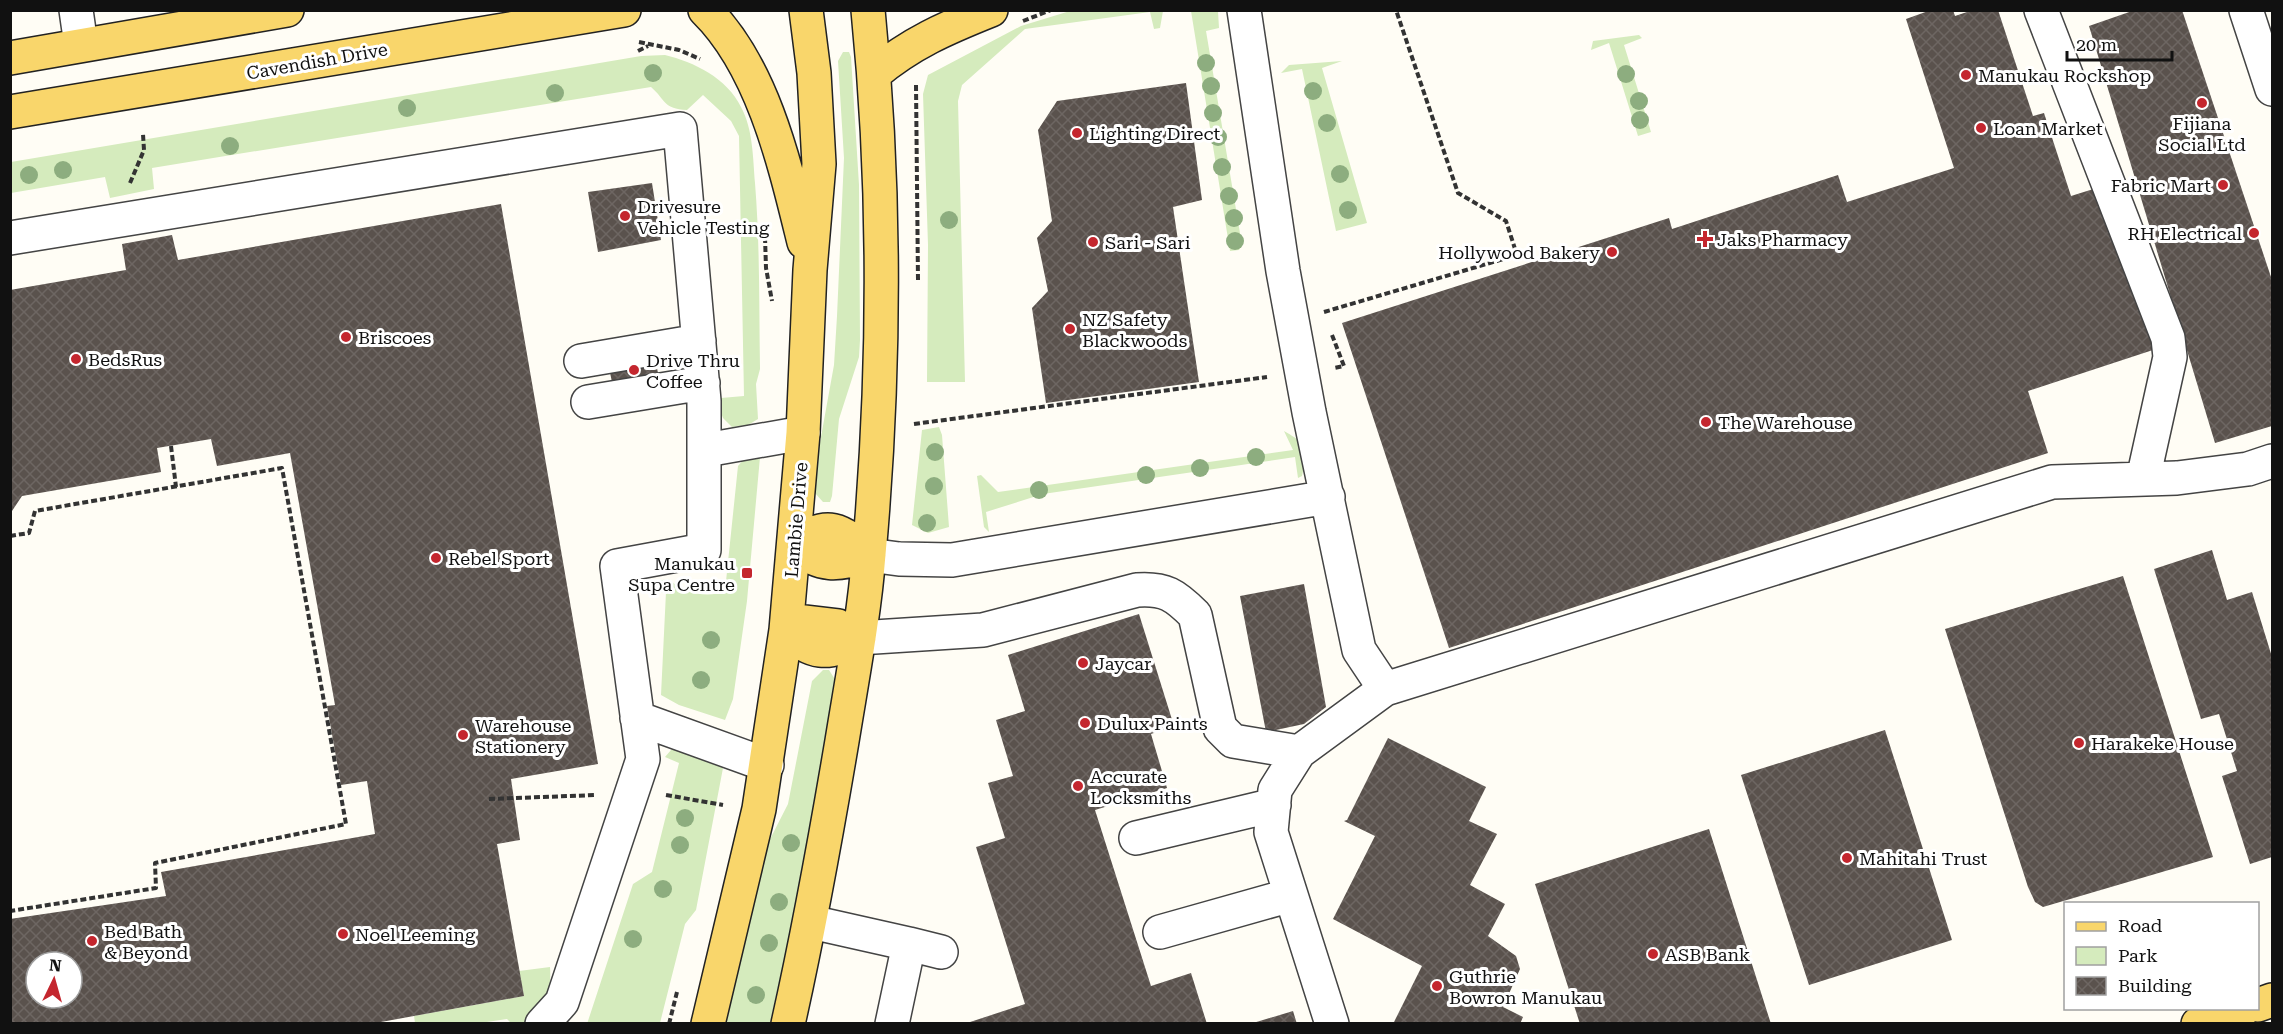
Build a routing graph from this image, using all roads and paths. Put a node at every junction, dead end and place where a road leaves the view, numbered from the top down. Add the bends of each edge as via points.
1 (76, 10) edge
2 (287, 10) edge
3 (624, 10) edge
4 (705, 10) edge
5 (806, 10) edge
6 (868, 10) edge
7 (1050, 10) edge
8 (1244, 10) edge
9 (2041, 10) edge
10 (2246, 10) edge
11 (1005, 17) edge
12 (636, 41) dead end
13 (81, 45) junction
14 (638, 51) dead end
15 (10, 58) edge
16 (874, 74) junction
17 (916, 81) dead end
18 (2272, 89) edge
19 (10, 112) edge
20 (10, 238) edge
21 (810, 270) junction
22 (920, 275) dead end
23 (699, 341) junction
24 (580, 361) dead end
25 (703, 383) junction
26 (588, 402) dead end
27 (803, 433) junction
28 (171, 446) dead end
29 (706, 450) junction
30 (2272, 461) edge
31 (2143, 479) junction
32 (176, 488) junction
33 (1328, 498) junction
34 (10, 536) edge
35 (794, 546) junction
36 (869, 555) junction
37 (786, 630) junction
38 (859, 638) junction
39 (1385, 689) junction
40 (637, 718) junction
41 (1299, 752) junction
42 (767, 765) junction
43 (1274, 805) junction
44 (1136, 838) dead end
45 (1291, 895) junction
46 (10, 911) edge
47 (811, 922) junction
48 (1160, 932) dead end
49 (909, 944) junction
50 (941, 952) dead end
51 (2240, 1010) edge
52 (542, 1023) edge
53 (708, 1023) edge
54 (788, 1023) edge
55 (892, 1023) edge
56 (1332, 1023) edge
57 (2198, 1023) edge

1 - 13 lane
2 - 13 main road
3 - 19 main road, Cavendish Drive
4 - 21 main road via 725,30 768,114 782,153
5 - 21 main road, Lambie Drive via 819,164
6 - 16 main road
7 - 11 path
8 - 33 lane via 1283,271
9 - 31 lane via 2168,338 2170,357
10 - 18 lane
11 - 16 main road via 938,32 905,48
12 - 14 path via 649,45
13 - 15 main road
16 - 36 main road via 881,202 879,408
17 - 22 path
20 - 23 lane via 681,129
21 - 27 main road, Lambie Drive
23 - 24 lane
23 - 25 lane
25 - 26 lane
25 - 29 lane
27 - 29 lane
27 - 35 main road, Lambie Drive
28 - 32 path
29 - 40 lane via 704,550 617,566
30 - 31 lane via 2248,469
31 - 39 lane via 2052,482
32 - 34 path via 35,510 29,533
32 - 46 path via 282,468 346,824 155,863 156,888
33 - 36 lane via 952,560
33 - 39 lane via 1359,650
35 - 36 main road via 810,559 824,562 852,561
35 - 37 main road, Lambie Drive
36 - 38 main road
37 - 38 main road via 804,622 822,622
37 - 42 main road, Lambie Drive
38 - 41 lane via 983,630 1158,588 1195,615 1220,728 1233,741
38 - 47 main road
39 - 41 lane
40 - 42 lane
40 - 52 lane via 643,759 562,1002
41 - 43 lane via 1275,790
42 - 53 main road, Lambie Drive
43 - 44 lane
43 - 45 lane via 1271,832
45 - 48 lane
45 - 56 lane
47 - 49 lane
47 - 54 main road
49 - 50 lane
49 - 55 lane
51 - 57 main road

